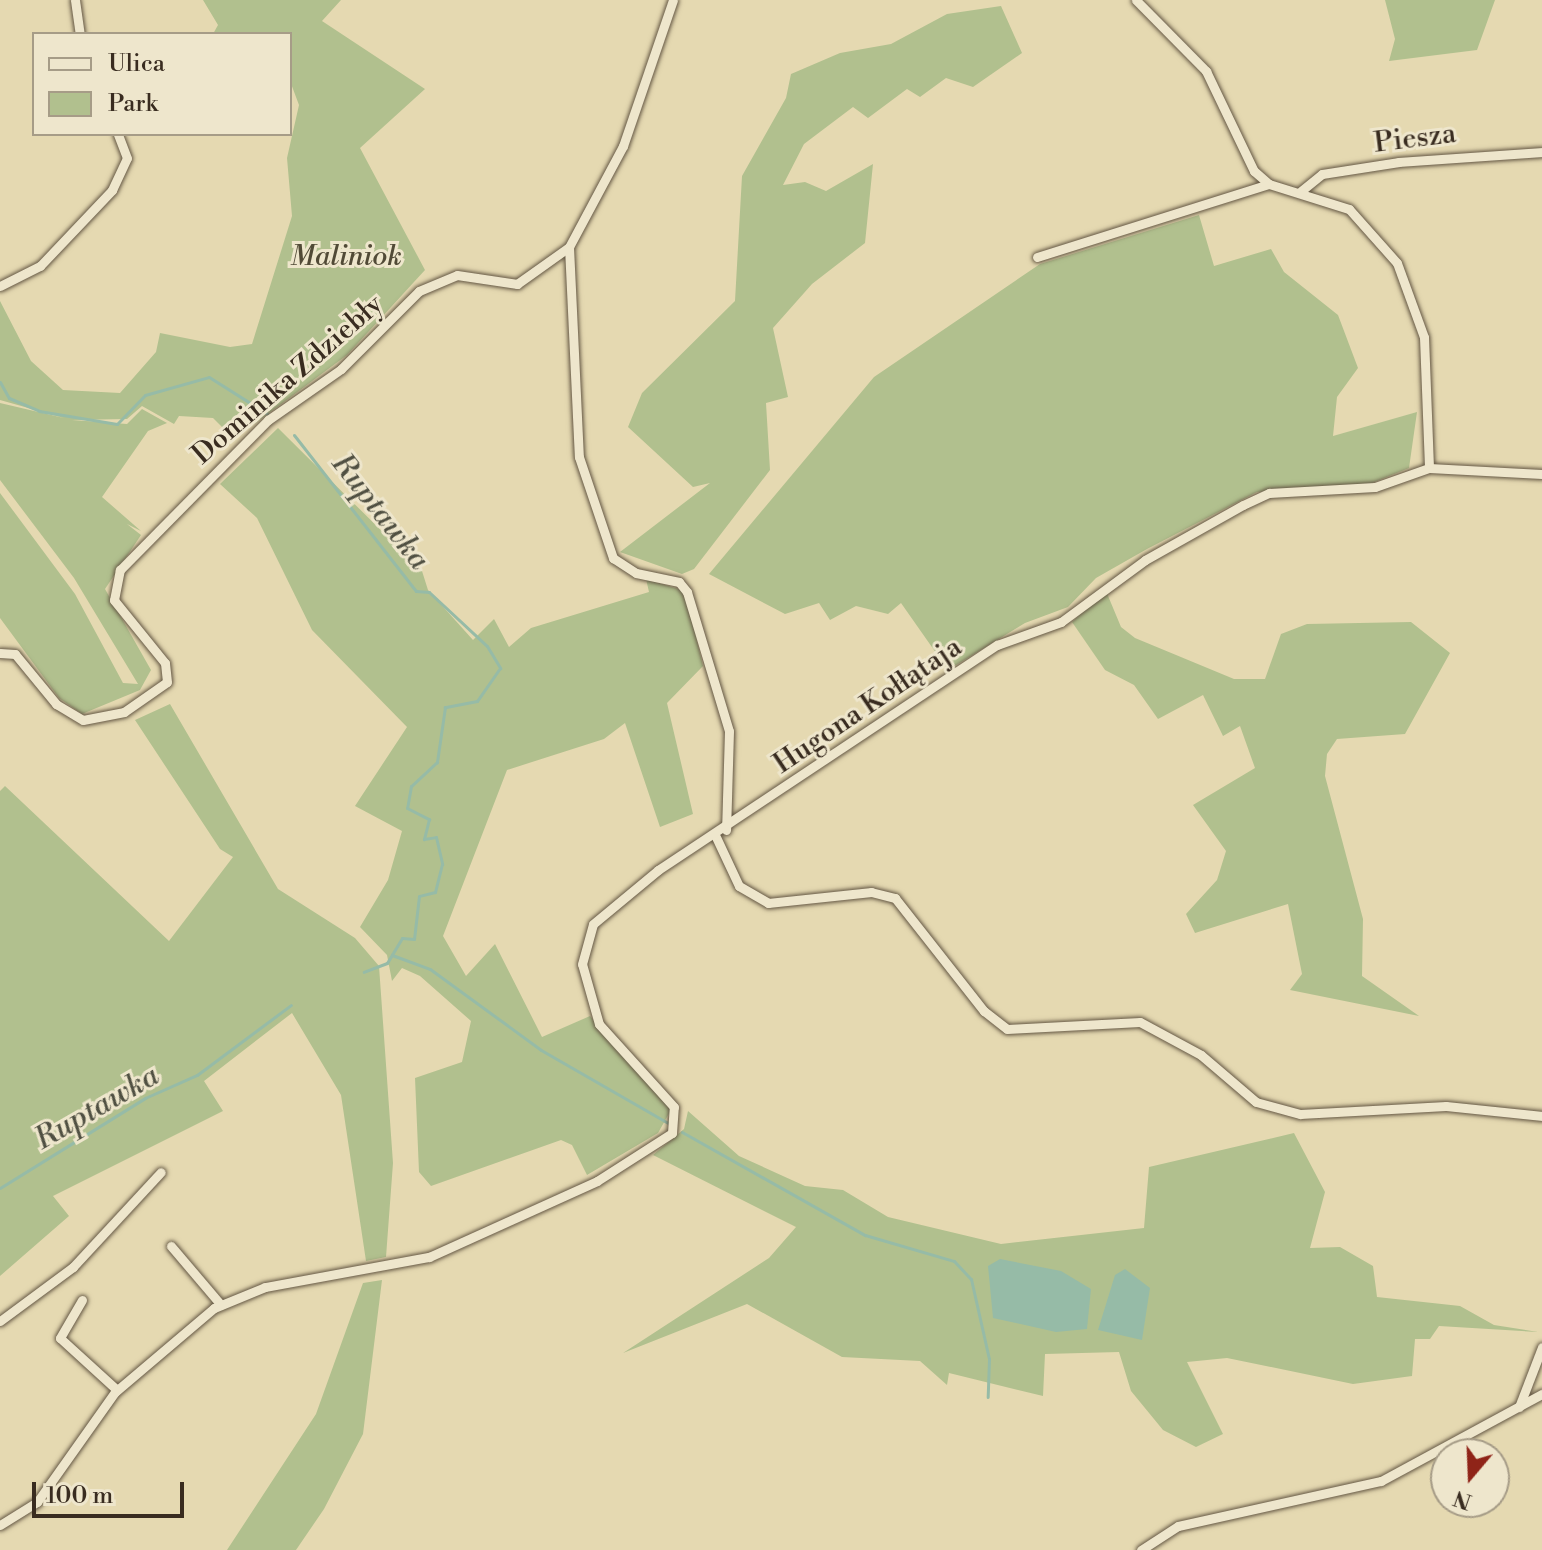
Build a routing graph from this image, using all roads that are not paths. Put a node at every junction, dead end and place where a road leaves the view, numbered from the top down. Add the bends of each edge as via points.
1 (75, 0) edge
2 (673, 0) edge
3 (1136, 0) edge
4 (80, 32) edge
5 (119, 136) edge
6 (1542, 152) edge
7 (1269, 184) junction
8 (1301, 191) junction
9 (569, 247) junction
10 (1037, 257) dead end
11 (0, 286) edge
12 (1429, 468) junction
13 (1542, 474) edge
14 (0, 653) edge
15 (726, 830) junction
16 (716, 837) junction
17 (1542, 1116) edge
18 (161, 1172) dead end
19 (171, 1246) dead end
20 (82, 1300) dead end
21 (221, 1305) junction
22 (0, 1321) edge
23 (1542, 1347) edge
24 (117, 1390) junction
25 (1542, 1394) edge
26 (1519, 1407) junction
27 (0, 1525) edge
28 (1141, 1550) edge

1 - 4 street
2 - 9 street, Dominika Zdziebły via 623,146
3 - 7 street via 1206,71 1245,158
5 - 11 street via 127,158 112,190 40,266
6 - 8 street, Piesza via 1399,162 1322,174
7 - 8 street
7 - 10 street
8 - 12 street via 1331,199 1368,224 1408,281 1424,337
9 - 14 street, Dominika Zdziebły via 517,284 457,275 419,291 341,369 268,420 132,555 115,580 114,600 165,663 162,687 124,712 83,720 56,704 15,654
9 - 15 street via 579,457 613,558 636,573 679,582 687,592 729,731
12 - 13 street
12 - 15 street, Hugona Kołłątaja via 1375,487 1269,493 1243,505 1145,560 1061,622 997,645
15 - 16 street, Hugona Kołłątaja
16 - 17 street via 739,886 768,903 871,892 895,898 984,1011 1007,1029 1140,1022 1201,1055 1256,1102 1300,1114 1446,1106
16 - 21 street, Hugona Kołłątaja via 658,870 599,916 584,951 593,1011 669,1099 676,1113 672,1133 597,1181 429,1257 265,1287
18 - 22 street via 73,1267
19 - 21 street
20 - 24 street via 60,1338
21 - 24 street, Hugona Kołłątaja
23 - 26 street
24 - 27 street, Hugona Kołłątaja via 37,1502
25 - 26 street
26 - 28 street via 1381,1481 1178,1526

